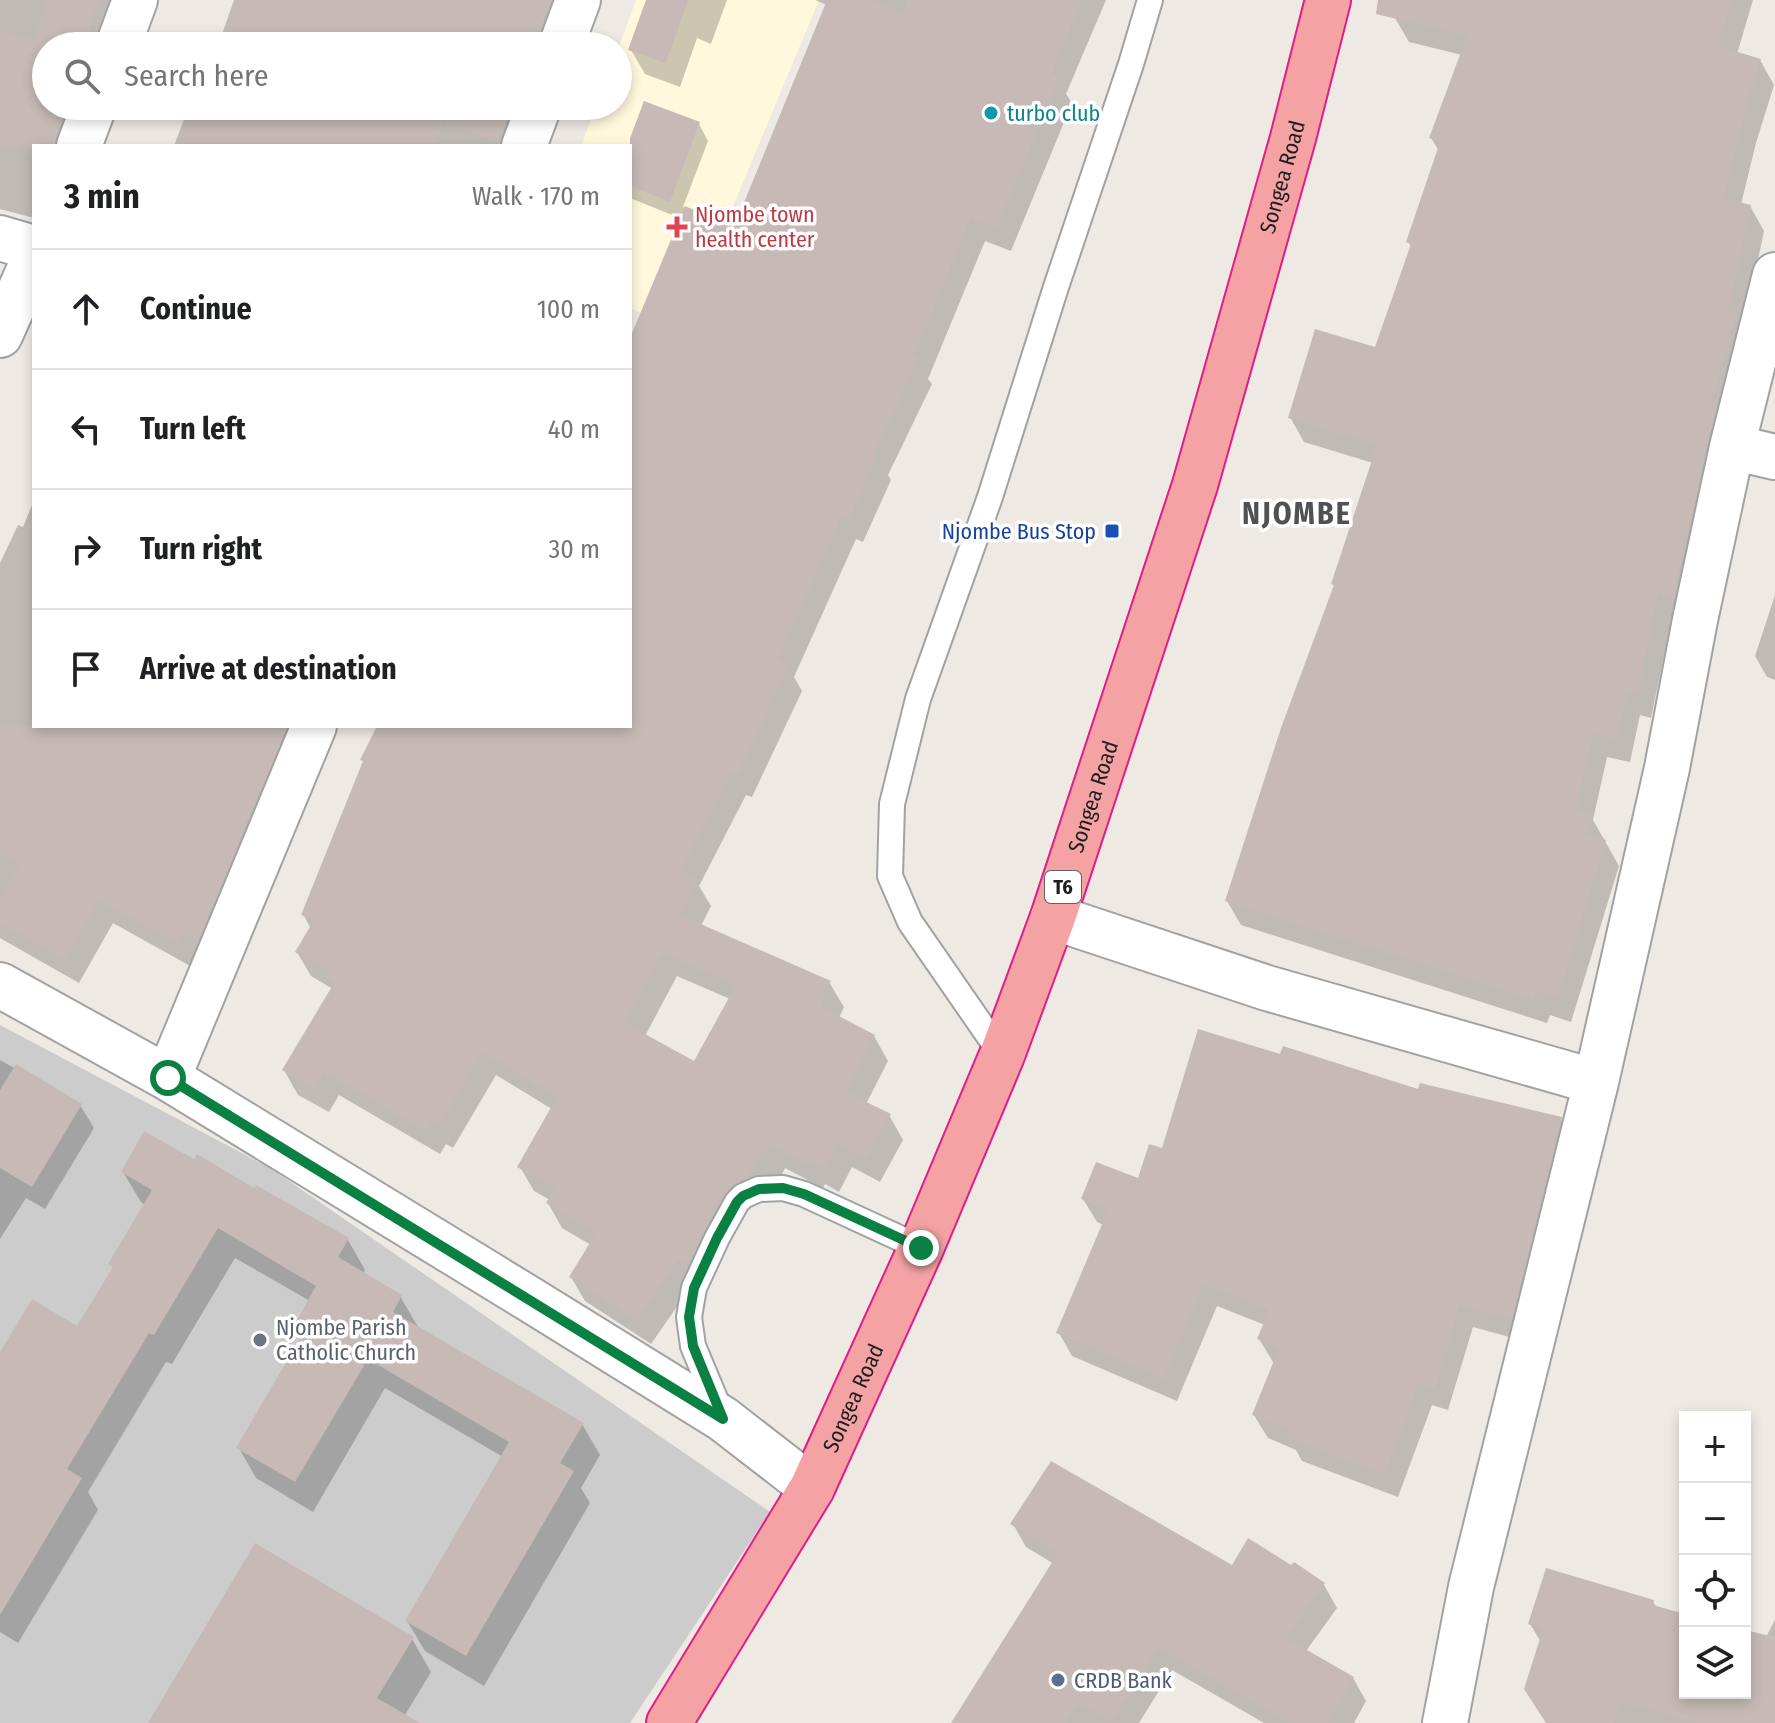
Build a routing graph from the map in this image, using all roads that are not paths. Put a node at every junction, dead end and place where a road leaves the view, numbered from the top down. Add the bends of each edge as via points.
1 (135, 0) edge
2 (578, 0) edge
3 (1150, 0) edge
4 (1328, 0) edge
5 (123, 32) edge
6 (566, 32) edge
7 (89, 120) edge
8 (534, 120) edge
9 (80, 144) edge
10 (525, 144) edge
11 (0, 238) edge
12 (32, 247) edge
13 (32, 263) edge
14 (1775, 275) edge
15 (0, 335) edge
16 (1732, 447) junction
17 (1775, 457) edge
18 (313, 728) edge
19 (1053, 917) junction
20 (0, 985) edge
21 (1002, 1055) junction
22 (168, 1078) junction
23 (1596, 1082) junction
24 (921, 1248) junction
25 (723, 1419) junction
26 (812, 1488) junction
27 (669, 1723) edge
28 (1445, 1723) edge

1 - 5 street
2 - 6 street
3 - 21 lane via 990,497 918,699 892,804 890,876 905,911
4 - 19 highway, Songea Road / T6 via 1195,485
7 - 9 street
8 - 10 street
11 - 12 street
13 - 15 street
14 - 16 street
16 - 17 street
16 - 23 street
18 - 22 street
19 - 21 highway, Songea Road / T6
19 - 23 street via 1267,988
20 - 22 street
21 - 24 highway, Songea Road / T6
22 - 25 street
23 - 28 street via 1471,1587
24 - 25 lane via 804,1194 783,1188 743,1196 699,1275 689,1317 693,1346
24 - 26 highway, Songea Road / T6
25 - 26 street
26 - 27 highway, Songea Road / T6

